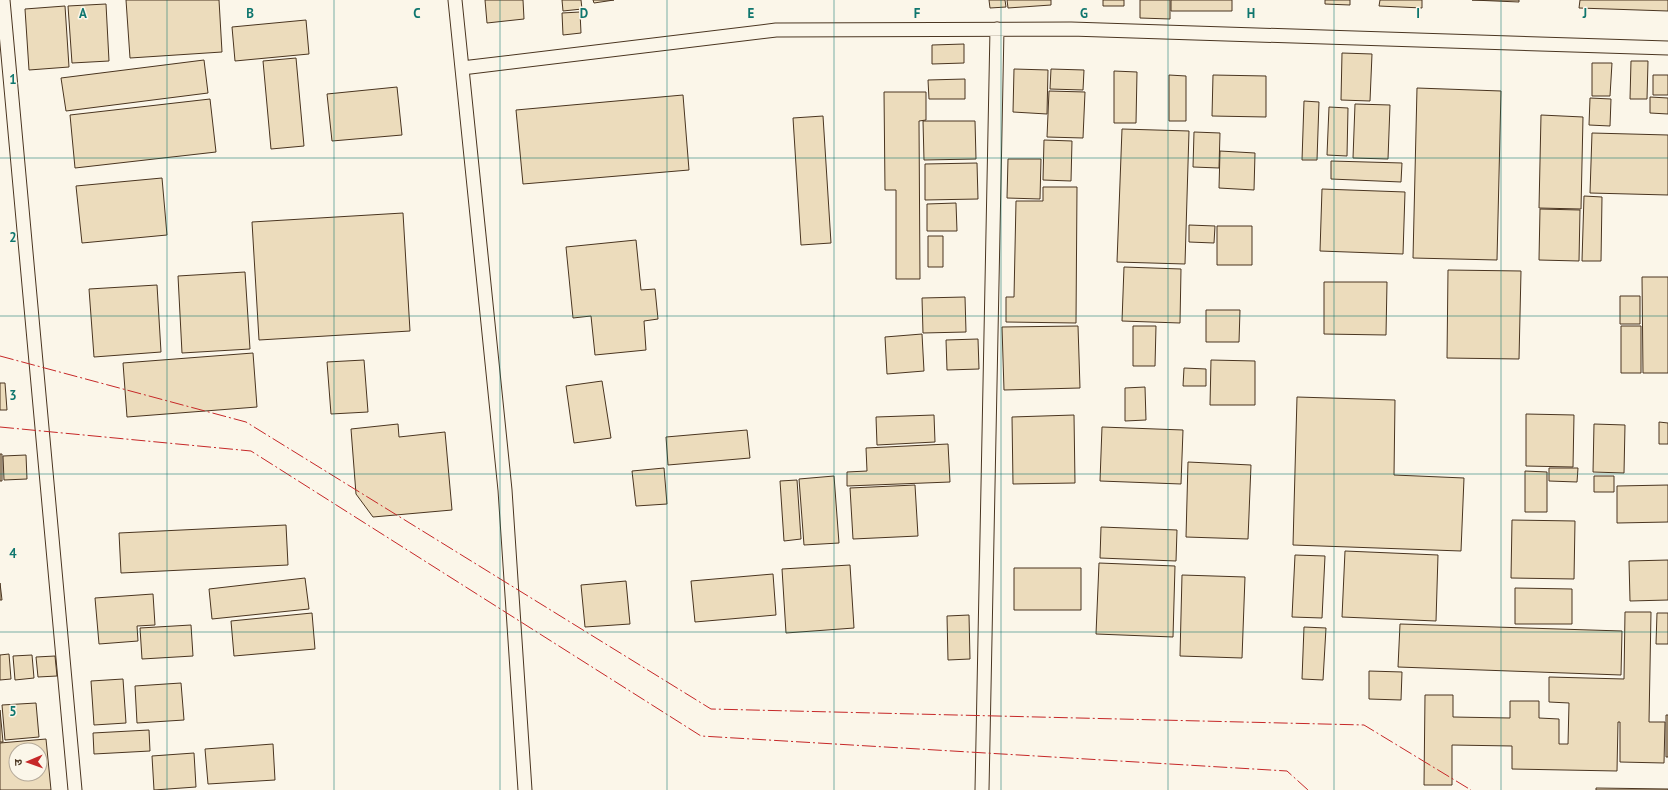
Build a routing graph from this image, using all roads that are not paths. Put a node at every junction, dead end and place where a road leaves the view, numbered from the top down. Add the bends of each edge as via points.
1 (3, 0) edge
2 (455, 0) edge
3 (997, 28) junction
4 (1668, 48) edge
5 (462, 68) junction
6 (75, 790) edge
7 (525, 790) edge
8 (982, 790) edge

1 - 6 street
2 - 5 street
3 - 4 street
3 - 5 street via 776,30
3 - 8 street
5 - 7 street via 505,490

